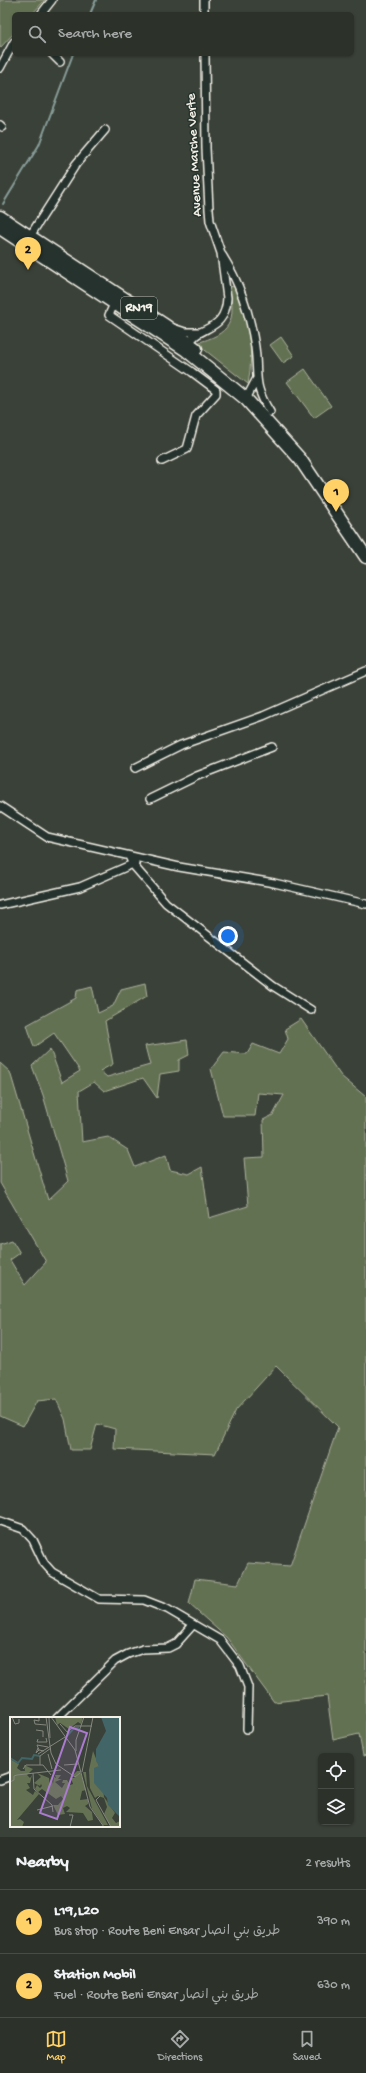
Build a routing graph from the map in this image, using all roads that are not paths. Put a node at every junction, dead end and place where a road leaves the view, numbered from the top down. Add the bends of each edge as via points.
1 (52, 0) edge
2 (204, 0) edge
3 (43, 12) edge
4 (204, 12) edge
5 (12, 46) edge
6 (54, 56) edge
7 (205, 56) edge
8 (60, 62) dead end
9 (0, 68) edge
10 (105, 130) dead end
11 (0, 217) edge
12 (0, 228) edge
13 (30, 236) junction
14 (221, 253) junction
15 (114, 304) junction
16 (166, 326) junction
17 (202, 332) junction
18 (187, 347) junction
19 (200, 362) junction
20 (192, 372) junction
21 (256, 380) junction
22 (247, 395) junction
23 (270, 412) junction
24 (162, 461) dead end
25 (366, 543) edge
26 (366, 557) edge
27 (366, 671) edge
28 (272, 747) dead end
29 (135, 768) dead end
30 (150, 799) dead end
31 (0, 806) edge
32 (129, 856) junction
33 (143, 859) junction
34 (133, 865) junction
35 (0, 904) edge
36 (366, 904) edge
37 (311, 1010) dead end
38 (0, 1521) edge
39 (193, 1625) junction
40 (58, 1717) edge
41 (247, 1730) dead end
42 (10, 1776) edge
43 (0, 1780) edge

1 - 3 street
2 - 4 street
5 - 9 street
6 - 8 street
7 - 14 street, Avenue Marche Verte via 208,202 210,221
10 - 13 street via 76,164
11 - 13 highway, RN19
12 - 15 highway, RN19
13 - 16 highway, RN19
14 - 17 street via 227,306 215,325
14 - 21 street via 237,281 246,306 255,350
15 - 18 highway, RN19
15 - 20 street via 109,315
16 - 17 street via 185,332
16 - 18 highway, RN19
17 - 18 street via 192,338
18 - 19 highway, RN19
18 - 22 highway, RN19
19 - 20 street
19 - 22 highway, RN19
20 - 24 street via 216,390 216,394 196,416 187,449
21 - 22 street
21 - 23 street via 260,396
22 - 23 highway, RN19
22 - 26 highway, RN19 via 300,459
23 - 25 highway, RN19 via 312,462
27 - 29 street via 263,716 181,745
28 - 30 street via 197,776
31 - 32 street via 47,837
32 - 33 street
32 - 34 street
33 - 34 street
33 - 36 street via 274,883
34 - 35 street via 80,887
34 - 37 street via 166,903 183,917 273,986
38 - 39 street via 23,1529 33,1540 44,1563 52,1572 99,1599 144,1600 167,1609
39 - 40 street via 176,1644 168,1648 143,1649 115,1661
39 - 41 street via 220,1640 240,1666 248,1687
42 - 43 street

